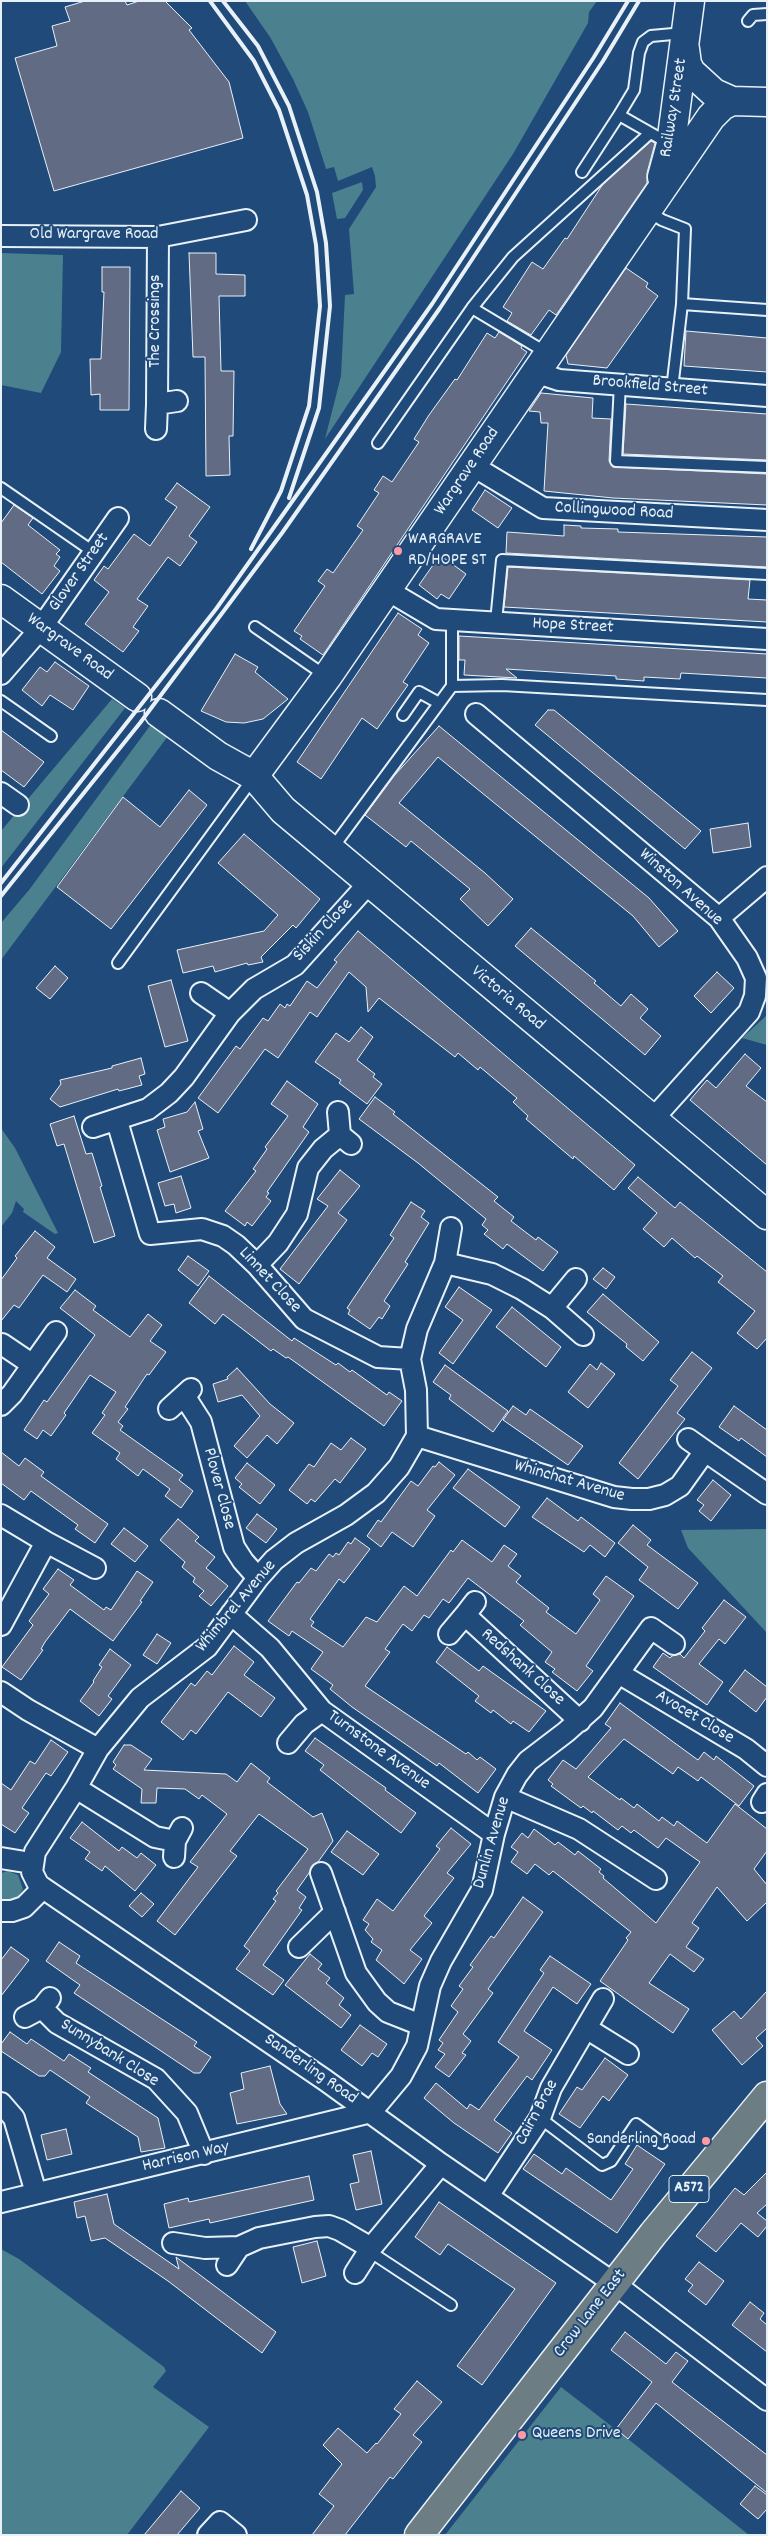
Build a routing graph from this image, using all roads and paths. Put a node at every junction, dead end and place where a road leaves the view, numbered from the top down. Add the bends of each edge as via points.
1 (690, 1) edge
2 (767, 14) edge
3 (748, 21) dead end
4 (686, 41) junction
5 (732, 101) junction
6 (767, 102) edge
7 (619, 115) junction
8 (660, 139) junction
9 (582, 172) dead end
10 (648, 211) junction
11 (246, 220) dead end
12 (1, 236) edge
13 (158, 237) junction
14 (682, 304) junction
15 (472, 308) junction
16 (767, 310) edge
17 (541, 363) junction
18 (620, 384) junction
19 (672, 389) junction
20 (767, 396) edge
21 (177, 401) dead end
22 (157, 404) junction
23 (156, 429) dead end
24 (378, 443) dead end
25 (473, 466) junction
26 (767, 467) edge
27 (1, 488) edge
28 (118, 518) dead end
29 (767, 520) edge
30 (95, 554) junction
31 (767, 574) edge
32 (387, 590) junction
33 (1, 599) edge
34 (452, 620) junction
35 (496, 622) junction
36 (256, 627) dead end
37 (41, 628) junction
38 (767, 639) edge
39 (1, 674) edge
40 (327, 677) junction
41 (452, 686) junction
42 (137, 697) dead end
43 (767, 700) edge
44 (1, 701) edge
45 (439, 703) junction
46 (159, 713) dead end
47 (476, 714) dead end
48 (403, 715) dead end
49 (51, 736) dead end
50 (254, 776) junction
51 (1, 793) edge
52 (18, 805) dead end
53 (331, 850) junction
54 (767, 877) edge
55 (369, 883) junction
56 (719, 918) junction
57 (118, 963) dead end
58 (201, 993) dead end
59 (230, 1013) junction
60 (338, 1112) dead end
61 (652, 1120) junction
62 (117, 1121) junction
63 (93, 1127) dead end
64 (767, 1216) edge
65 (451, 1228) dead end
66 (445, 1263) junction
67 (257, 1265) junction
68 (576, 1279) dead end
69 (552, 1308) junction
70 (56, 1332) dead end
71 (583, 1335) dead end
72 (2, 1344) edge
73 (410, 1359) junction
74 (33, 1365) junction
75 (1, 1405) edge
76 (169, 1409) dead end
77 (417, 1436) junction
78 (688, 1439) dead end
79 (706, 1451) junction
80 (767, 1494) edge
81 (1, 1515) edge
82 (46, 1542) junction
83 (96, 1568) dead end
84 (258, 1578) junction
85 (231, 1614) junction
86 (1, 1625) edge
87 (448, 1634) dead end
88 (674, 1644) dead end
89 (620, 1674) junction
90 (1, 1692) edge
91 (322, 1710) junction
92 (580, 1721) junction
93 (288, 1743) dead end
94 (98, 1749) junction
95 (767, 1766) edge
96 (76, 1788) junction
97 (505, 1798) junction
98 (494, 1834) junction
99 (177, 1842) dead end
100 (1, 1858) edge
101 (322, 1873) dead end
102 (35, 1874) junction
103 (656, 1879) dead end
104 (1, 1911) edge
105 (335, 1912) junction
106 (299, 1947) dead end
107 (603, 1999) dead end
108 (39, 2007) dead end
109 (421, 2025) junction
110 (586, 2028) junction
111 (628, 2054) dead end
112 (767, 2096) edge
113 (1, 2103) edge
114 (370, 2112) junction
115 (540, 2118) junction
116 (662, 2144) dead end
117 (204, 2154) junction
118 (441, 2164) junction
119 (36, 2193) junction
120 (488, 2196) junction
121 (1, 2202) edge
122 (173, 2243) dead end
123 (239, 2246) junction
124 (370, 2249) junction
125 (227, 2265) dead end
126 (355, 2273) dead end
127 (615, 2284) junction
128 (451, 2305) dead end
129 (767, 2400) edge
130 (208, 2535) edge
131 (236, 2535) edge
132 (419, 2535) edge

1 - 4 street, Railway Street
2 - 3 lane via 753,15
4 - 5 street via 687,64 698,80 714,93
4 - 7 lane via 651,36 644,42 639,52 634,90
4 - 8 street, Railway Street
5 - 6 street
5 - 10 street, Wargrave Road via 711,117
7 - 8 lane
7 - 9 lane
8 - 10 street, Railway Street via 664,172
8 - 15 lane via 513,257
10 - 14 lane via 685,229
10 - 17 street, Wargrave Road
11 - 13 street, Old Wargrave Road
12 - 13 street, Old Wargrave Road
13 - 22 street, The Crossings
14 - 16 lane
14 - 19 lane
15 - 17 lane
15 - 24 lane
17 - 18 street, Brookfield Street via 559,380
17 - 25 street, Wargrave Road
18 - 19 street, Brookfield Street
18 - 26 lane via 616,461
19 - 20 street, Brookfield Street
21 - 22 street
22 - 23 street, The Crossings
25 - 29 street, Collingwood Road via 543,508
25 - 32 street, Wargrave Road
27 - 30 lane
28 - 30 street, Glover Street
30 - 37 street, Glover Street
31 - 35 lane via 502,560
32 - 34 street, Hope Street via 436,619
32 - 40 street, Wargrave Road
33 - 37 street, Wargrave Road
34 - 35 street, Hope Street
34 - 41 lane
35 - 38 street, Hope Street
36 - 40 lane
37 - 39 street, Glover Street
37 - 42 street, Wargrave Road
40 - 50 street, Wargrave Road
41 - 43 lane via 502,685
41 - 45 lane
44 - 49 lane
45 - 48 lane via 419,692
45 - 53 lane
46 - 50 street via 218,756
47 - 56 street, Winston Avenue
50 - 53 street, Victoria Road via 274,802
50 - 57 lane
51 - 52 street
53 - 55 street, Victoria Road
54 - 56 street
55 - 59 street, Siskin Close via 295,965 254,989
55 - 61 street, Victoria Road
56 - 61 street, Winston Avenue via 756,978 755,996 749,1012
58 - 59 street
59 - 62 street, Siskin Close via 169,1093 148,1109
60 - 67 street via 346,1140 323,1149 308,1168 297,1214 278,1243
61 - 64 street, Victoria Road
62 - 63 street
62 - 67 street, Linnet Close via 150,1234 202,1229 223,1236
65 - 66 street
66 - 69 street via 492,1274
66 - 73 street via 417,1329
67 - 73 street, Linnet Close via 304,1319 378,1358
68 - 69 street
69 - 71 street
70 - 74 street
72 - 74 street
73 - 77 street via 416,1390
74 - 75 street
76 - 84 street, Plover Close via 188,1393 201,1422 234,1547
77 - 79 street, Whinchat Avenue via 632,1500 665,1495 680,1486
77 - 84 street, Whimbrel Avenue via 399,1467 376,1493 346,1515 296,1543
78 - 79 street
79 - 80 street
81 - 82 street
82 - 83 street
82 - 86 street
84 - 85 street, Whimbrel Avenue
85 - 91 street, Turnstone Avenue via 270,1648
85 - 94 street, Whimbrel Avenue via 207,1647 140,1698
87 - 92 street, Redshank Close via 470,1609
88 - 89 street, Dunlin Avenue via 651,1628
89 - 92 street, Dunlin Avenue
89 - 95 street, Avocet Close via 746,1749
90 - 94 street
91 - 93 street
91 - 98 street, Turnstone Avenue
92 - 97 street, Dunlin Avenue via 528,1761
94 - 96 street, Whimbrel Avenue
96 - 99 street via 155,1837
96 - 102 street, Whimbrel Avenue via 34,1852
97 - 98 street, Dunlin Avenue
97 - 103 street via 579,1829
98 - 109 street, Dunlin Avenue via 482,1890 441,1961 430,1986
100 - 102 street
101 - 105 street
102 - 104 street, Whimbrel Avenue via 24,1907 12,1912
102 - 114 street, Sanderling Road
105 - 106 street
105 - 109 street via 356,1973 377,2002 388,2012
107 - 110 street, Cairn Brae
108 - 117 street, Sunnybank Close via 57,2023 156,2079 187,2113
109 - 114 street, Dunlin Avenue via 417,2046 401,2076
110 - 111 street
110 - 115 street, Cairn Brae via 550,2088
112 - 127 main road, Crow Lane East / A572 via 706,2167
113 - 119 street via 14,2118
114 - 117 street, Harrison Way
114 - 118 street, Sanderling Road
115 - 116 lane via 602,2165 611,2161 636,2124
115 - 120 street, Cairn Brae
117 - 119 street, Harrison Way
118 - 120 street, Sanderling Road
118 - 124 street
119 - 121 street, Harrison Way
120 - 127 street, Sanderling Road
122 - 123 street via 205,2248
123 - 124 street via 259,2238 329,2226
123 - 125 street
124 - 126 street
124 - 128 lane
127 - 129 street
127 - 132 main road, Crow Lane East / A572
130 - 131 street via 220,2522

